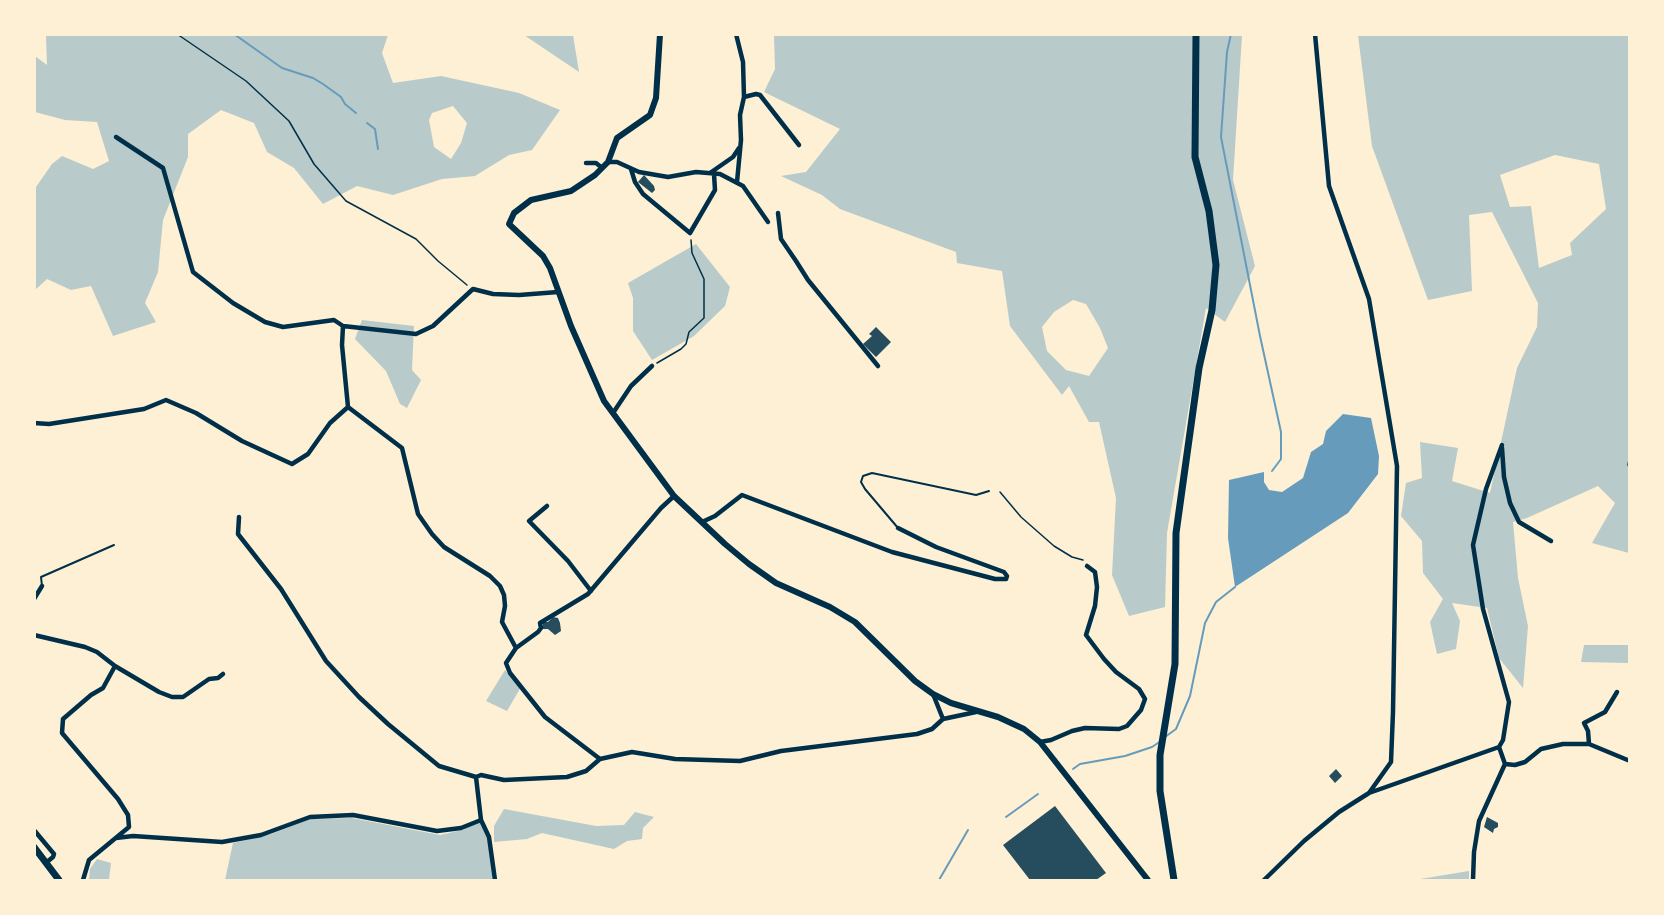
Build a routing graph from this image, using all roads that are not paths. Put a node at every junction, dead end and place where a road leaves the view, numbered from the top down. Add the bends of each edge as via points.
1 (660, 34) edge
2 (736, 34) edge
3 (1196, 34) edge
4 (1315, 34) edge
5 (744, 97) junction
6 (116, 137) dead end
7 (799, 145) dead end
8 (740, 148) junction
9 (608, 162) junction
10 (586, 163) dead end
11 (601, 167) junction
12 (631, 169) junction
13 (712, 174) junction
14 (737, 182) junction
15 (778, 213) dead end
16 (768, 222) dead end
17 (558, 292) junction
18 (343, 326) junction
19 (652, 366) road end
20 (878, 366) dead end
21 (348, 407) junction
22 (613, 413) junction
23 (34, 423) edge
24 (989, 491) dead end
25 (674, 496) junction
26 (547, 506) dead end
27 (239, 517) dead end
28 (702, 522) junction
29 (898, 528) joint
30 (1551, 541) dead end
31 (114, 545) dead end
32 (1087, 566) road end
33 (42, 586) joint
34 (591, 591) junction
35 (34, 599) edge
36 (34, 635) edge
37 (516, 648) junction
38 (115, 666) junction
39 (223, 674) dead end
40 (1617, 692) dead end
41 (933, 694) junction
42 (951, 703) junction
43 (977, 711) junction
44 (950, 717) junction
45 (943, 719) junction
46 (1040, 742) junction
47 (1589, 744) junction
48 (1499, 747) junction
49 (600, 759) junction
50 (1629, 761) edge
51 (1505, 764) junction
52 (476, 777) junction
53 (1369, 794) junction
54 (481, 820) junction
55 (34, 830) edge
56 (116, 838) junction
57 (34, 847) edge
58 (47, 862) junction
59 (1174, 879) edge
60 (59, 880) edge
61 (83, 880) edge
62 (495, 880) edge
63 (1148, 880) edge
64 (1264, 880) edge
65 (1473, 880) edge

1 - 9 street via 656,98 650,115 617,138
2 - 5 street via 743,62
3 - 59 main road via 1195,157 1209,211 1216,265 1176,533 1175,664 1160,755 1160,791
4 - 53 street via 1329,186 1369,299 1397,466 1391,762
5 - 7 street via 760,95
5 - 8 street
6 - 18 street via 163,168 193,272 264,322 283,327 334,320
8 - 13 street
8 - 14 street
9 - 11 street
9 - 12 street via 625,164
10 - 11 street
11 - 17 street via 571,191 531,200 514,213 509,224 543,256
12 - 13 street via 668,177 696,172
12 - 13 street via 643,194 690,233 715,190
13 - 14 street
14 - 16 street via 749,192
15 - 20 street via 781,239 808,280
17 - 18 street via 519,295 473,290 433,326 416,334
17 - 22 street via 604,401
18 - 21 street
19 - 22 street via 631,386
21 - 23 street via 330,423 308,454 292,464 166,400 144,409
21 - 37 street via 402,448 418,514 432,534 444,547 500,586 505,606 502,622
22 - 25 street
24 - 29 lane via 976,495 872,473 863,476 865,489
25 - 28 street
25 - 34 street
26 - 34 street via 529,521
27 - 52 street via 238,534 281,589 326,661 359,698 439,766
28 - 29 street via 742,495 892,552 1006,579 1004,572
28 - 41 street via 776,583 855,622
30 - 48 street via 1520,522 1510,503 1502,445 1486,489 1473,545 1483,609 1509,702
31 - 33 lane via 40,577
32 - 46 street via 1095,572 1097,587 1086,635 1104,659 1145,699 1127,726 1085,728
33 - 35 street
34 - 37 street via 540,623 538,632
36 - 38 street via 86,647
37 - 49 street via 506,663 510,673 545,717
38 - 39 street via 172,697 183,697
38 - 56 street via 103,688 63,719 62,733 128,815 129,827
40 - 47 street via 1605,712 1584,723
41 - 42 street
41 - 45 street
42 - 43 street
42 - 44 street
43 - 44 street
43 - 46 street via 1024,729
44 - 45 street
45 - 49 street via 932,729 917,734 781,751 740,761 675,759 632,752
46 - 63 street
47 - 50 street
47 - 51 street via 1540,749 1525,762
48 - 51 street
48 - 53 street
49 - 52 street via 586,771 567,777
51 - 65 street via 1479,821
52 - 54 street
53 - 64 street via 1339,813
54 - 56 street via 437,831 353,815 310,818 261,835 222,842
54 - 62 street via 489,837
55 - 58 street via 54,854
56 - 61 street via 89,860
57 - 58 main road
58 - 60 main road

